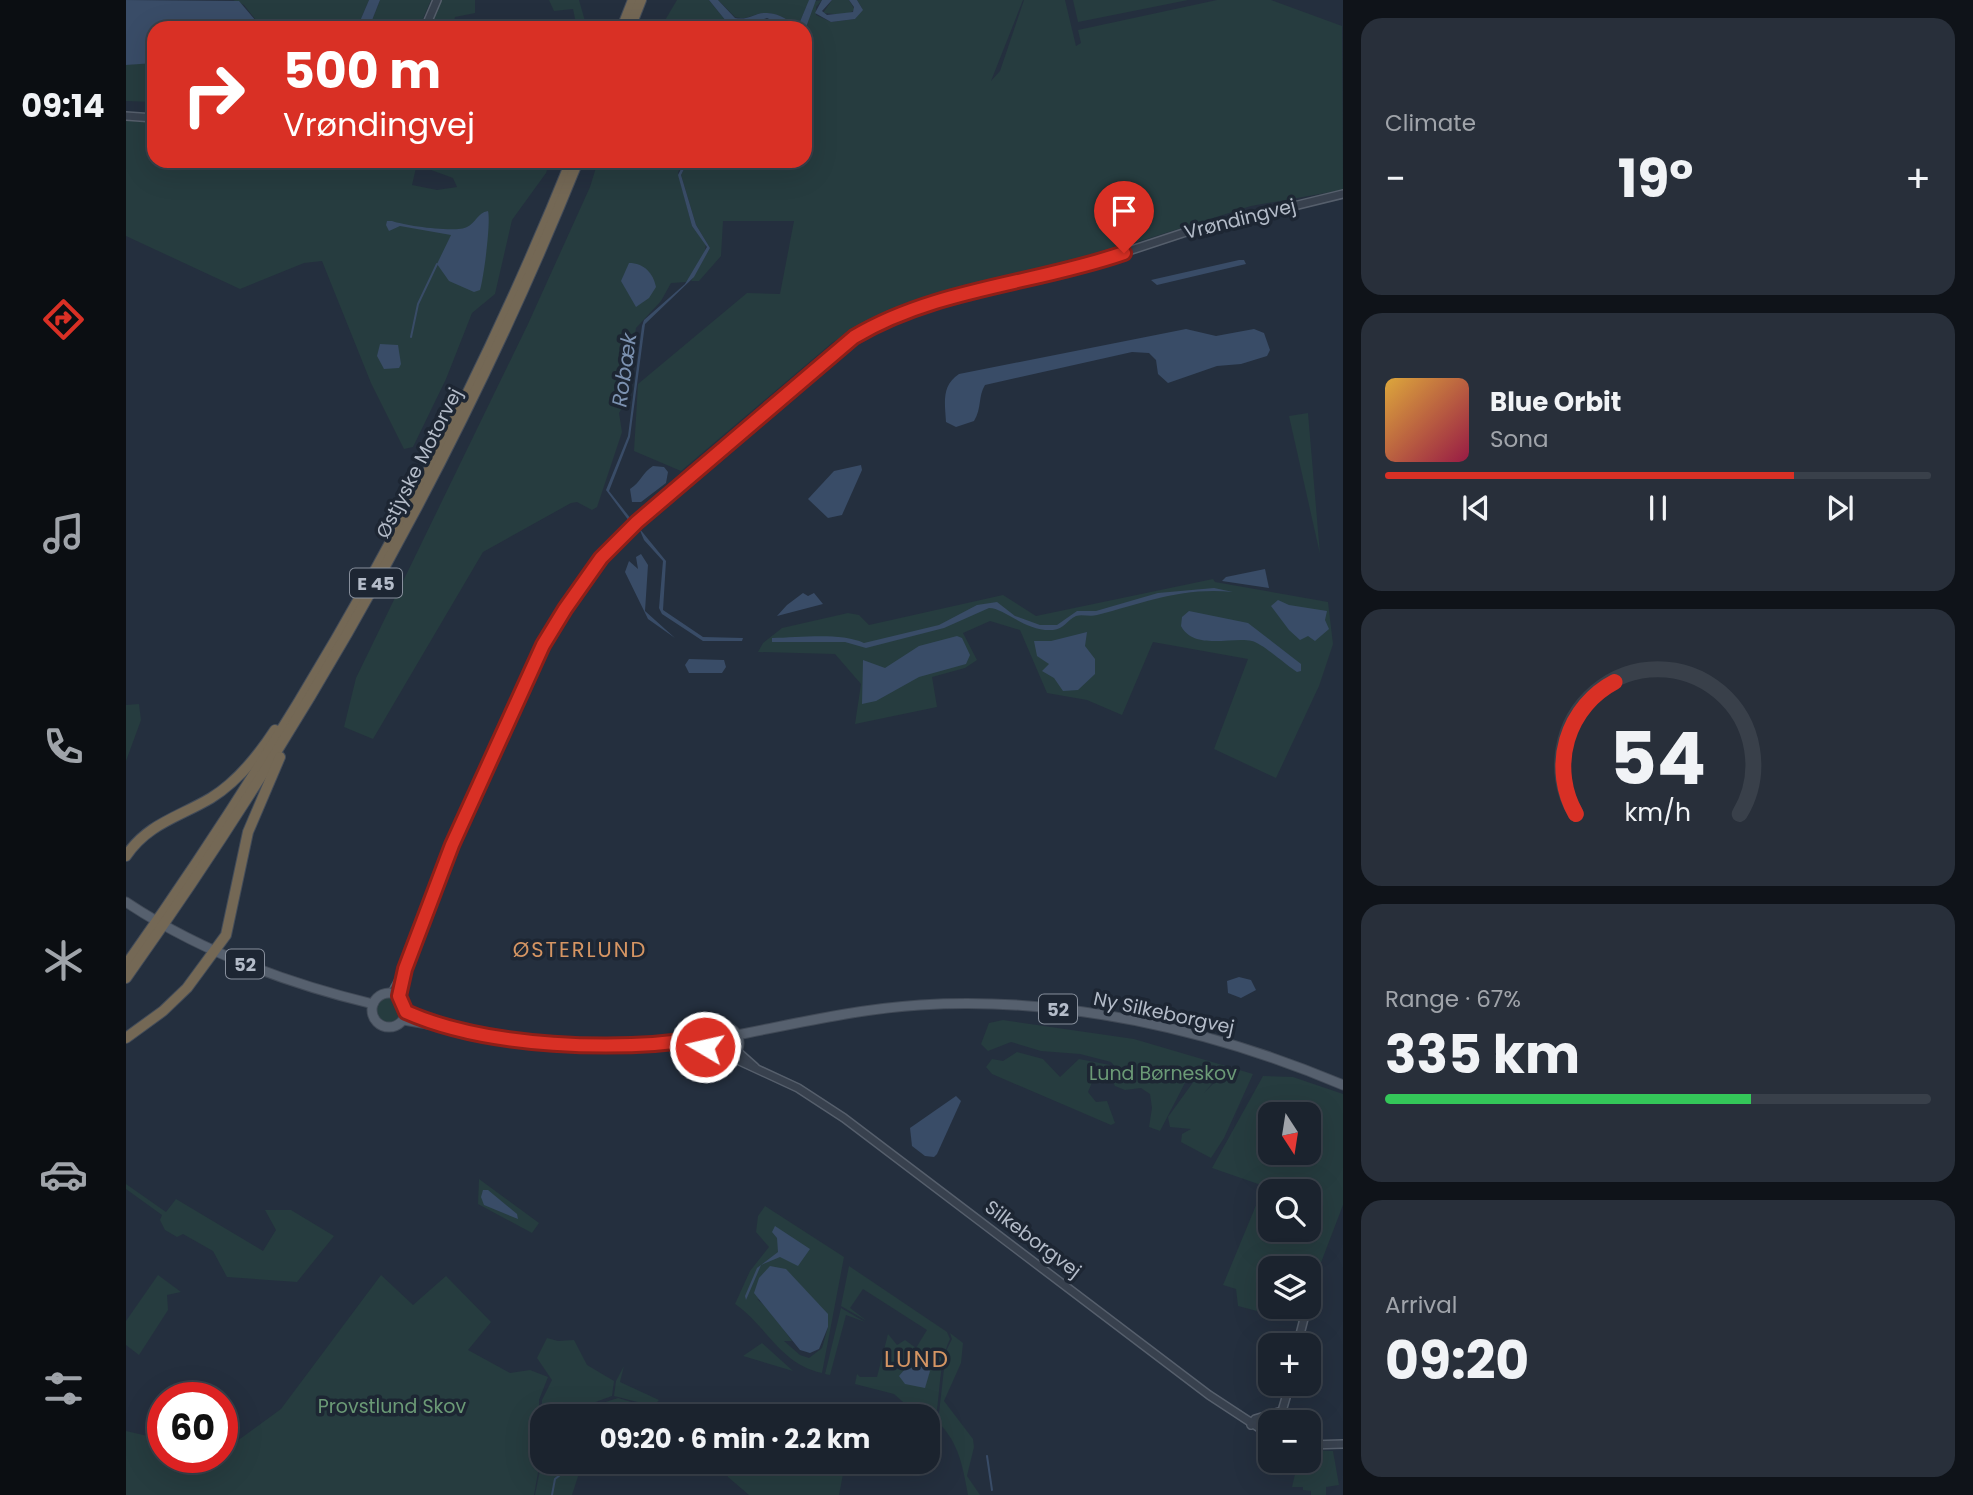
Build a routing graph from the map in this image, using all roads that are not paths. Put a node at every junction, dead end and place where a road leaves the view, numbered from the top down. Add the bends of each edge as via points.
1 (437, 0) edge
2 (633, 0) edge
3 (641, 0) edge
4 (428, 21) edge
5 (625, 21) edge
6 (633, 21) edge
7 (126, 116) edge
8 (147, 118) edge
9 (568, 168) edge
10 (575, 168) edge
11 (1343, 194) edge
12 (318, 670) junction
13 (304, 709) junction
14 (126, 856) edge
15 (126, 902) edge
16 (215, 950) junction
17 (126, 965) edge
18 (126, 978) edge
19 (396, 995) junction
20 (373, 1004) junction
21 (405, 1016) junction
22 (126, 1038) edge
23 (705, 1043) junction
24 (736, 1046) junction
25 (1343, 1085) edge
26 (1286, 1396) edge
27 (1251, 1425) junction
28 (1258, 1429) edge
29 (1343, 1444) edge
30 (1321, 1445) edge

1 - 4 street
2 - 5 highway
3 - 6 highway
7 - 8 street
9 - 12 highway, Østjyske Motorvej / E 45 via 454,419
10 - 13 highway, Østjyske Motorvej / E 45 via 456,433
11 - 19 street, Vrøndingvej via 924,304 854,337 637,522 586,578 543,645 452,845
12 - 14 highway via 245,769 213,797 147,832
12 - 17 highway, Østjyske Motorvej / E 45 via 223,824
13 - 16 highway via 248,832 231,924
13 - 18 highway, Østjyske Motorvej / E 45
15 - 16 main road, 52
16 - 20 main road, 52 via 291,982
16 - 22 highway via 187,988
19 - 20 main road via 383,994
19 - 21 main road
20 - 21 main road, 52 via 374,1019 383,1027 392,1027
21 - 23 main road, 52 via 532,1042
23 - 24 main road, 52 via 709,1055 717,1060
23 - 24 main road, 52 via 712,1029 721,1025 730,1028
24 - 25 main road, Ny Silkeborgvej / 52 via 764,1030 877,1009 1015,1005 1134,1021 1196,1035
24 - 27 street, Silkeborgvej via 771,1076 844,1118
26 - 27 street via 1282,1411 1255,1419
27 - 28 street, Silkeborgvej
29 - 30 street

